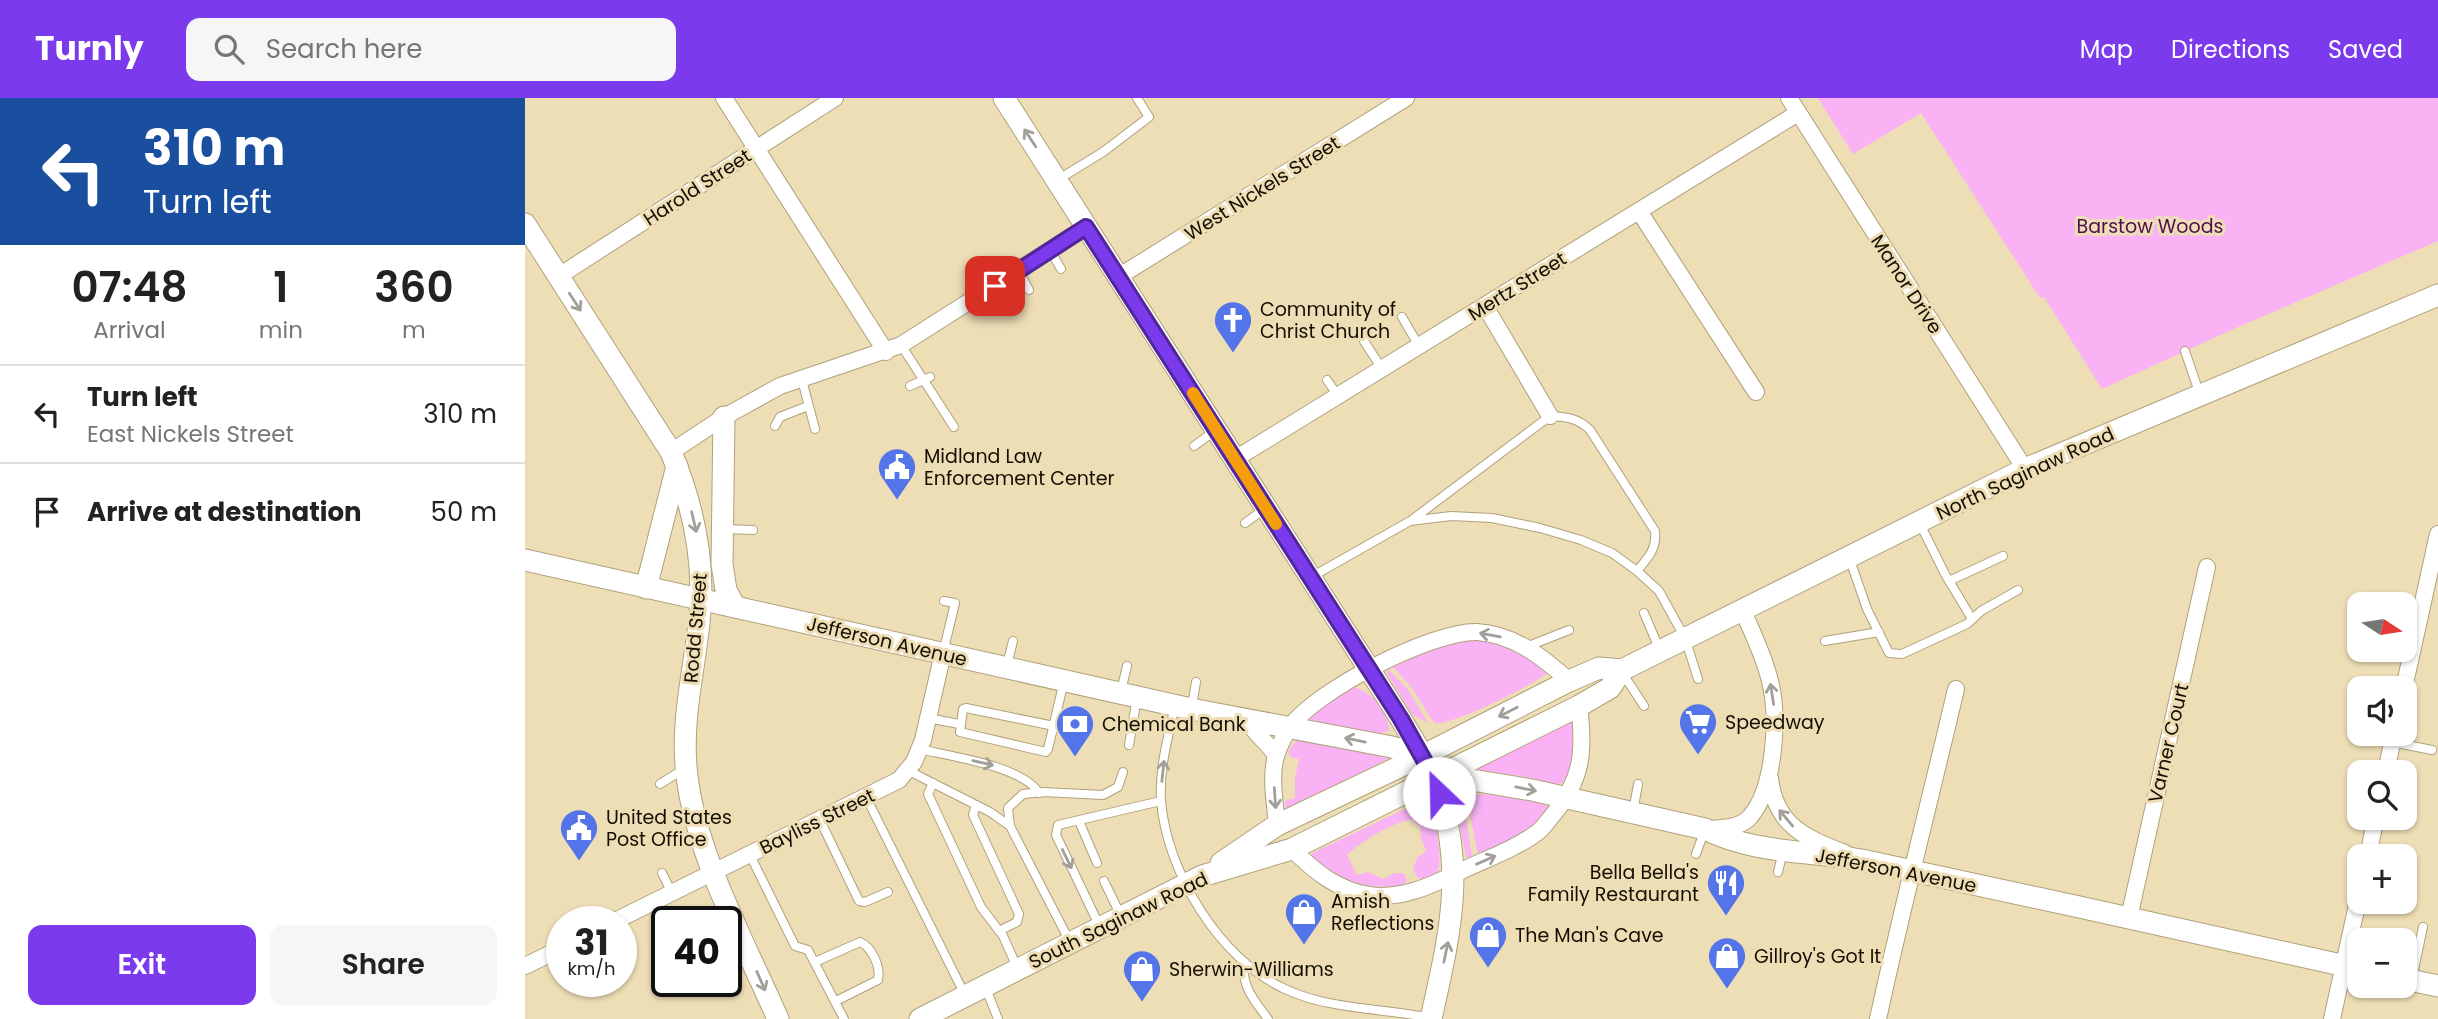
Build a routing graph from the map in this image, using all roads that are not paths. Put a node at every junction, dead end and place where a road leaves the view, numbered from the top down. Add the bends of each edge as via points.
1 (724, 98) edge
2 (835, 98) edge
3 (1137, 98) edge
4 (1406, 98) edge
5 (1789, 98) edge
6 (1011, 101) edge
7 (1798, 113) junction
8 (756, 149) junction
9 (1057, 181) junction
10 (1639, 211) junction
11 (525, 224) edge
12 (1086, 227) junction
13 (1050, 250) junction
14 (1061, 269) dead end
15 (1019, 271) junction
16 (559, 276) junction
17 (1118, 277) junction
18 (1029, 290) dead end
19 (2438, 295) edge
20 (1485, 306) junction
21 (1402, 317) dead end
22 (1364, 341) dead end
23 (901, 345) junction
24 (1419, 346) junction
25 (2185, 351) dead end
26 (886, 352) junction
27 (1382, 369) junction
28 (927, 378) junction
29 (802, 380) junction
30 (1327, 380) dead end
31 (910, 386) dead end
32 (1756, 392) dead end
33 (2200, 395) junction
34 (1338, 396) junction
35 (808, 405) junction
36 (1550, 416) junction
37 (724, 417) junction
38 (775, 426) dead end
39 (954, 427) dead end
40 (815, 429) dead end
41 (1216, 430) junction
42 (1194, 446) dead end
43 (674, 459) junction
44 (1235, 459) junction
45 (2025, 469) junction
46 (1266, 508) junction
47 (1410, 521) junction
48 (1245, 523) dead end
49 (1919, 523) junction
50 (722, 529) junction
51 (753, 530) dead end
52 (2438, 534) edge
53 (2003, 556) dead end
54 (2436, 556) edge
55 (1849, 557) junction
56 (525, 560) edge
57 (2207, 568) dead end
58 (1637, 571) junction
59 (1311, 578) junction
60 (1949, 581) junction
61 (646, 588) junction
62 (2018, 590) dead end
63 (701, 600) junction
64 (944, 601) dead end
65 (735, 607) junction
66 (1743, 611) junction
67 (1644, 613) dead end
68 (1972, 620) junction
69 (1569, 630) dead end
70 (1879, 632) junction
71 (1685, 638) junction
72 (1013, 641) dead end
73 (1825, 641) dead end
74 (1526, 647) junction
75 (1661, 651) junction
76 (943, 653) junction
77 (1127, 666) dead end
78 (1007, 668) junction
79 (1622, 670) junction
80 (1370, 671) junction
81 (2407, 676) edge
82 (1698, 679) dead end
83 (1064, 681) junction
84 (1569, 681) junction
85 (1196, 682) dead end
86 (1956, 689) dead end
87 (1129, 696) junction
88 (1579, 706) junction
89 (1644, 706) dead end
90 (1183, 708) junction
91 (928, 718) junction
92 (1249, 721) junction
93 (959, 724) junction
94 (1054, 726) junction
95 (1290, 727) junction
96 (1129, 745) dead end
97 (2417, 745) edge
98 (919, 749) junction
99 (2432, 750) dead end
100 (1276, 756) junction
101 (1422, 756) junction
102 (1770, 762) junction
103 (686, 768) junction
104 (908, 770) junction
105 (1123, 772) dead end
106 (1434, 778) junction
107 (933, 783) junction
108 (660, 784) dead end
109 (1638, 784) dead end
110 (1039, 793) junction
111 (866, 797) junction
112 (1568, 798) junction
113 (1161, 801) junction
114 (976, 805) junction
115 (1633, 812) junction
116 (820, 820) junction
117 (1079, 821) junction
118 (1277, 825) junction
119 (1010, 826) junction
120 (1705, 829) junction
121 (1292, 849) junction
122 (1783, 851) junction
123 (1696, 854) dead end
124 (750, 855) junction
125 (1866, 861) junction
126 (1097, 863) dead end
127 (1911, 871) junction
128 (713, 872) junction
129 (1778, 872) dead end
130 (662, 873) dead end
131 (1454, 874) junction
132 (1195, 880) junction
133 (1104, 881) dead end
134 (888, 892) dead end
135 (672, 893) junction
136 (637, 910) edge
137 (1121, 917) junction
138 (2129, 918) junction
139 (2423, 927) dead end
140 (1100, 928) junction
141 (999, 931) junction
142 (1070, 943) junction
143 (2417, 948) edge
144 (546, 956) edge
145 (815, 962) junction
146 (1244, 962) junction
147 (525, 966) edge
148 (2347, 966) edge
149 (1018, 970) junction
150 (2347, 980) edge
151 (2417, 981) edge
152 (985, 986) junction
153 (2438, 986) edge
154 (965, 996) junction
155 (836, 1000) junction
156 (927, 1018) edge
157 (1431, 1018) edge
158 (778, 1019) edge
159 (844, 1019) edge
160 (997, 1019) edge
161 (1268, 1019) edge
162 (1878, 1019) edge
163 (2332, 1019) edge

1 - 8 street
2 - 8 street, Harold Street
3 - 9 lane via 1149,117
4 - 17 street, West Nickels Street
5 - 7 street, Manor Drive
9 -> 6 street
7 - 10 street, Mertz Street
7 - 45 street, Manor Drive
8 - 16 street, Harold Street
8 - 26 street
9 - 12 street
10 - 20 street, Mertz Street
10 - 32 street
11 - 16 street, Rodd Street
12 - 13 street
12 - 17 street
13 - 14 lane
13 - 15 street
15 - 18 lane
15 - 23 street
16 -> 43 street, Rodd Street
17 - 41 street
19 - 33 street, North Saginaw Road
20 - 24 street, Mertz Street
20 - 36 street
21 - 24 lane
22 - 27 lane
23 - 26 street
23 - 28 lane
24 - 27 street, Mertz Street
25 - 33 lane
26 - 29 street
27 - 34 street, Mertz Street
28 - 31 lane
28 - 39 lane
29 - 35 lane
29 - 37 street via 762,394
30 - 34 lane
33 - 45 street, North Saginaw Road
34 - 44 street, Mertz Street
35 - 38 lane via 780,418
35 - 40 lane
36 - 47 lane
36 - 58 lane via 1581,421 1590,430 1655,531 1652,553
37 - 43 street
37 - 50 street
41 - 42 lane
41 - 44 street
43 - 61 street
43 -> 63 street, Rodd Street via 695,525
44 - 46 street
45 - 49 street, North Saginaw Road
46 - 48 lane
46 - 59 street
47 - 58 lane via 1492,518 1540,528 1612,553
47 - 59 lane
49 - 55 street, North Saginaw Road
49 - 60 lane
50 - 51 lane
50 - 65 street via 723,577
52 - 54 street
53 - 60 lane
54 - 81 street
55 - 66 street, North Saginaw Road
55 - 70 lane
56 - 61 street, Jefferson Avenue
57 - 138 street, Varner Court
58 - 71 lane via 1659,591
59 - 80 street
60 - 68 lane
61 - 63 street, Jefferson Avenue
62 - 68 lane
63 - 65 street, Jefferson Avenue
63 - 103 street, Rodd Street via 687,709
64 - 76 lane via 955,603
65 - 76 street, Jefferson Avenue
66 - 71 street, North Saginaw Road
102 -> 66 street via 1775,725 1772,690
67 - 75 lane
68 - 70 lane via 1902,654 1889,653
69 - 74 lane
70 - 73 lane
71 - 75 street, North Saginaw Road
71 - 82 lane
72 - 78 lane
74 -> 80 street via 1500,636 1454,634 1419,645
74 - 84 street
75 - 79 street, North Saginaw Road
76 - 78 street, Jefferson Avenue
76 - 91 street, Bayliss Street
77 - 87 lane
78 - 83 street, Jefferson Avenue
79 - 84 street, North Saginaw Road via 1599,668
79 - 88 street, North Saginaw Road via 1610,688
79 - 89 lane
80 - 95 street via 1333,690
80 - 101 street
83 - 87 street, Jefferson Avenue
83 - 94 lane
84 -> 101 street, North Saginaw Road
85 - 90 lane
86 - 127 street
87 - 90 street, Jefferson Avenue
87 - 96 lane
88 - 106 street, North Saginaw Road
88 - 112 street via 1582,752
90 - 92 street, Jefferson Avenue
113 -> 90 lane via 1165,754
91 - 93 lane
91 - 98 street, Bayliss Street
92 - 95 street, Jefferson Avenue
92 - 100 street
93 - 94 lane via 966,708
93 - 94 lane via 960,732 1045,752
95 - 100 street
101 -> 95 street, Jefferson Avenue
97 - 99 lane
98 - 104 street, Bayliss Street
98 -> 110 lane via 996,766 1034,784
100 -> 118 street
101 - 106 street
101 - 118 street, North Saginaw Road
102 - 120 street via 1762,796 1749,817 1736,826
125 -> 102 street via 1814,839 1784,819 1773,797
103 - 108 lane
103 - 128 street, Rodd Street via 702,844
104 - 107 lane
104 - 111 street, Bayliss Street via 899,780
105 - 110 lane via 1118,787 1103,795
106 -> 112 street, Jefferson Avenue
106 - 121 street, South Saginaw Road
106 - 131 street via 1451,837
107 - 114 lane
107 - 141 lane via 928,794 981,907
109 - 115 lane
110 - 119 lane via 1023,794 1009,808
111 - 116 street, Bayliss Street
111 - 154 lane
112 - 115 street, Jefferson Avenue
131 -> 112 street via 1539,831
113 - 117 lane
113 - 132 lane via 1173,853
114 - 119 lane
114 - 141 lane via 973,815 1019,914 1017,922
115 - 120 street, Jefferson Avenue
116 - 124 street, Bayliss Street
116 - 134 lane via 859,901
117 - 126 lane
117 -> 140 lane via 1058,825 1056,835
118 - 132 street, North Saginaw Road
119 - 142 lane
120 - 122 street, Jefferson Avenue via 1722,838
120 - 123 lane
121 - 131 street via 1330,882 1369,895 1398,895
121 - 132 street, South Saginaw Road
122 - 125 street, Jefferson Avenue
122 - 129 lane
124 - 128 street, Bayliss Street
124 - 145 lane via 795,946 808,950
125 - 127 street, Jefferson Avenue
127 - 138 street, Jefferson Avenue
127 - 162 street
128 - 135 street, Bayliss Street
128 -> 158 street, Rodd Street
130 - 135 lane
157 -> 131 street via 1451,925
132 - 137 street, South Saginaw Road
132 - 146 lane via 1213,931
133 - 137 lane
135 - 136 street, Bayliss Street
137 - 140 street, South Saginaw Road
138 - 148 street, Jefferson Avenue
139 - 143 lane
140 - 142 street, South Saginaw Road
141 - 149 lane
142 - 149 street, South Saginaw Road
144 - 147 street
145 - 155 lane
145 - 155 lane via 860,942 868,945 880,972 878,980
146 - 157 lane via 1286,990 1305,996
146 - 161 lane via 1242,976 1249,994
149 - 152 street, South Saginaw Road
150 - 163 street
151 - 153 street
152 - 154 street, South Saginaw Road
152 - 160 lane
154 - 156 street, South Saginaw Road
155 - 159 lane

